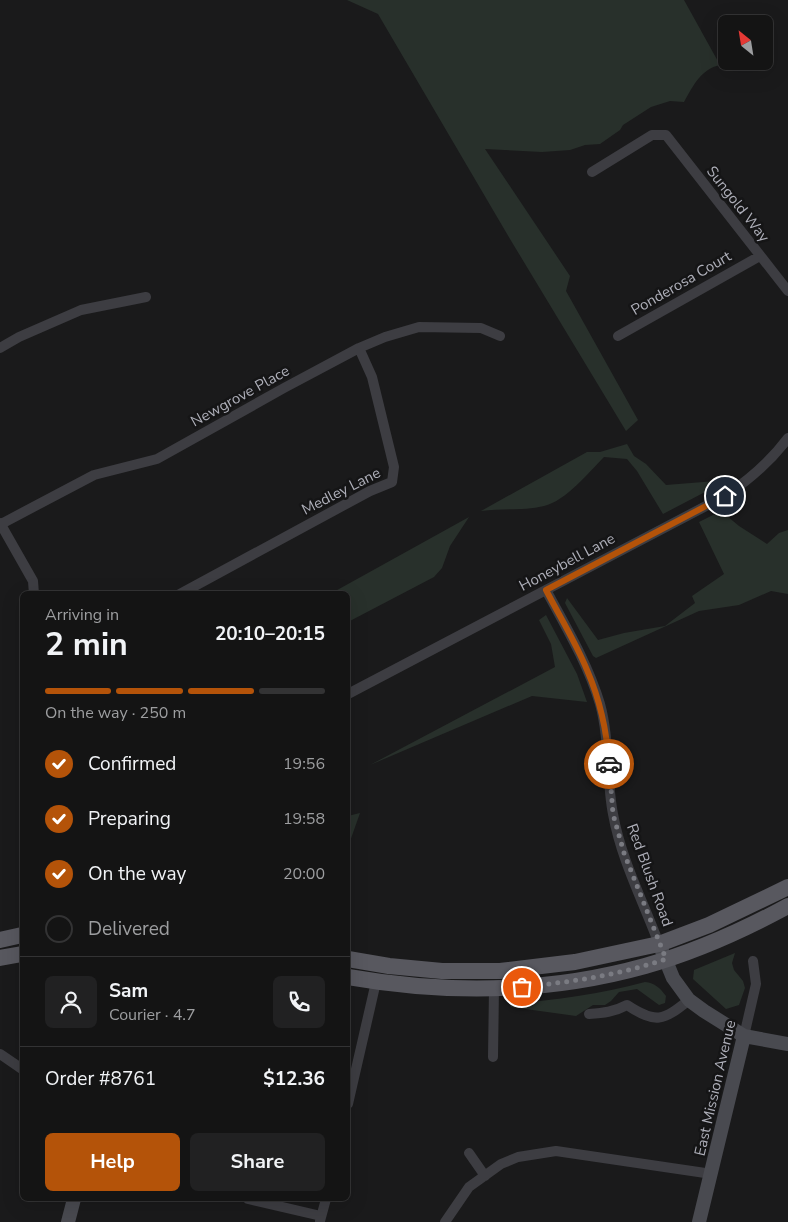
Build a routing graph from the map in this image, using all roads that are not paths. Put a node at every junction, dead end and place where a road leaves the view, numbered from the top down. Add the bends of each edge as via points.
1 (592, 172) dead end
2 (760, 256) junction
3 (788, 291) edge
4 (146, 297) dead end
5 (500, 336) dead end
6 (618, 336) dead end
7 (0, 348) edge
8 (359, 348) junction
9 (788, 438) edge
10 (0, 524) edge
11 (546, 590) junction
12 (34, 591) edge
13 (186, 591) edge
14 (350, 693) edge
15 (788, 886) edge
16 (788, 906) edge
17 (20, 935) edge
18 (0, 940) edge
19 (658, 944) junction
20 (20, 954) edge
21 (0, 958) edge
22 (350, 959) edge
23 (666, 959) junction
24 (753, 961) dead end
25 (350, 977) edge
26 (376, 982) junction
27 (494, 988) junction
28 (689, 1000) junction
29 (589, 1014) dead end
30 (744, 1036) junction
31 (788, 1044) edge
32 (0, 1054) edge
33 (493, 1057) dead end
34 (20, 1068) edge
35 (350, 1095) edge
36 (469, 1153) dead end
37 (712, 1174) junction
38 (485, 1176) junction
39 (73, 1201) edge
40 (255, 1201) edge
41 (325, 1201) edge
42 (320, 1219) edge
43 (68, 1222) edge
44 (445, 1222) edge
45 (699, 1222) edge

1 - 2 street, Sungold Way via 652,135 666,135
2 - 3 street, Sungold Way
2 - 6 street, Ponderosa Court
4 - 7 street via 81,310
5 - 8 street, Newgrove Place via 481,328 419,327
8 - 10 street, Newgrove Place via 157,459 94,475
8 - 13 street, Medley Lane via 372,377 394,467 392,482
9 - 11 street, Honeybell Lane via 748,480 725,496
10 - 12 street via 33,580
11 - 14 street, Honeybell Lane
11 - 19 street, Red Blush Road via 586,666 600,705 607,738 613,814
15 - 19 main road via 709,925
16 - 23 main road via 747,928
17 - 18 main road
19 - 22 main road via 575,962 500,971 442,971
19 - 23 main road
20 - 21 main road
23 - 27 main road via 576,981
23 - 28 main road via 673,978
24 - 30 street, East Mission Avenue via 756,984
25 - 26 main road
26 - 27 main road via 425,987
26 - 35 street
27 - 33 street
28 - 29 street via 661,1019 640,1014 627,1005 616,1011
28 - 30 main road
30 - 31 main road
30 - 37 main road, East Mission Avenue
32 - 34 street
36 - 38 street
37 - 38 street via 556,1151 518,1158 501,1164
37 - 45 main road, East Mission Avenue
38 - 44 street via 469,1187
39 - 43 main road
40 - 42 street
41 - 42 street

